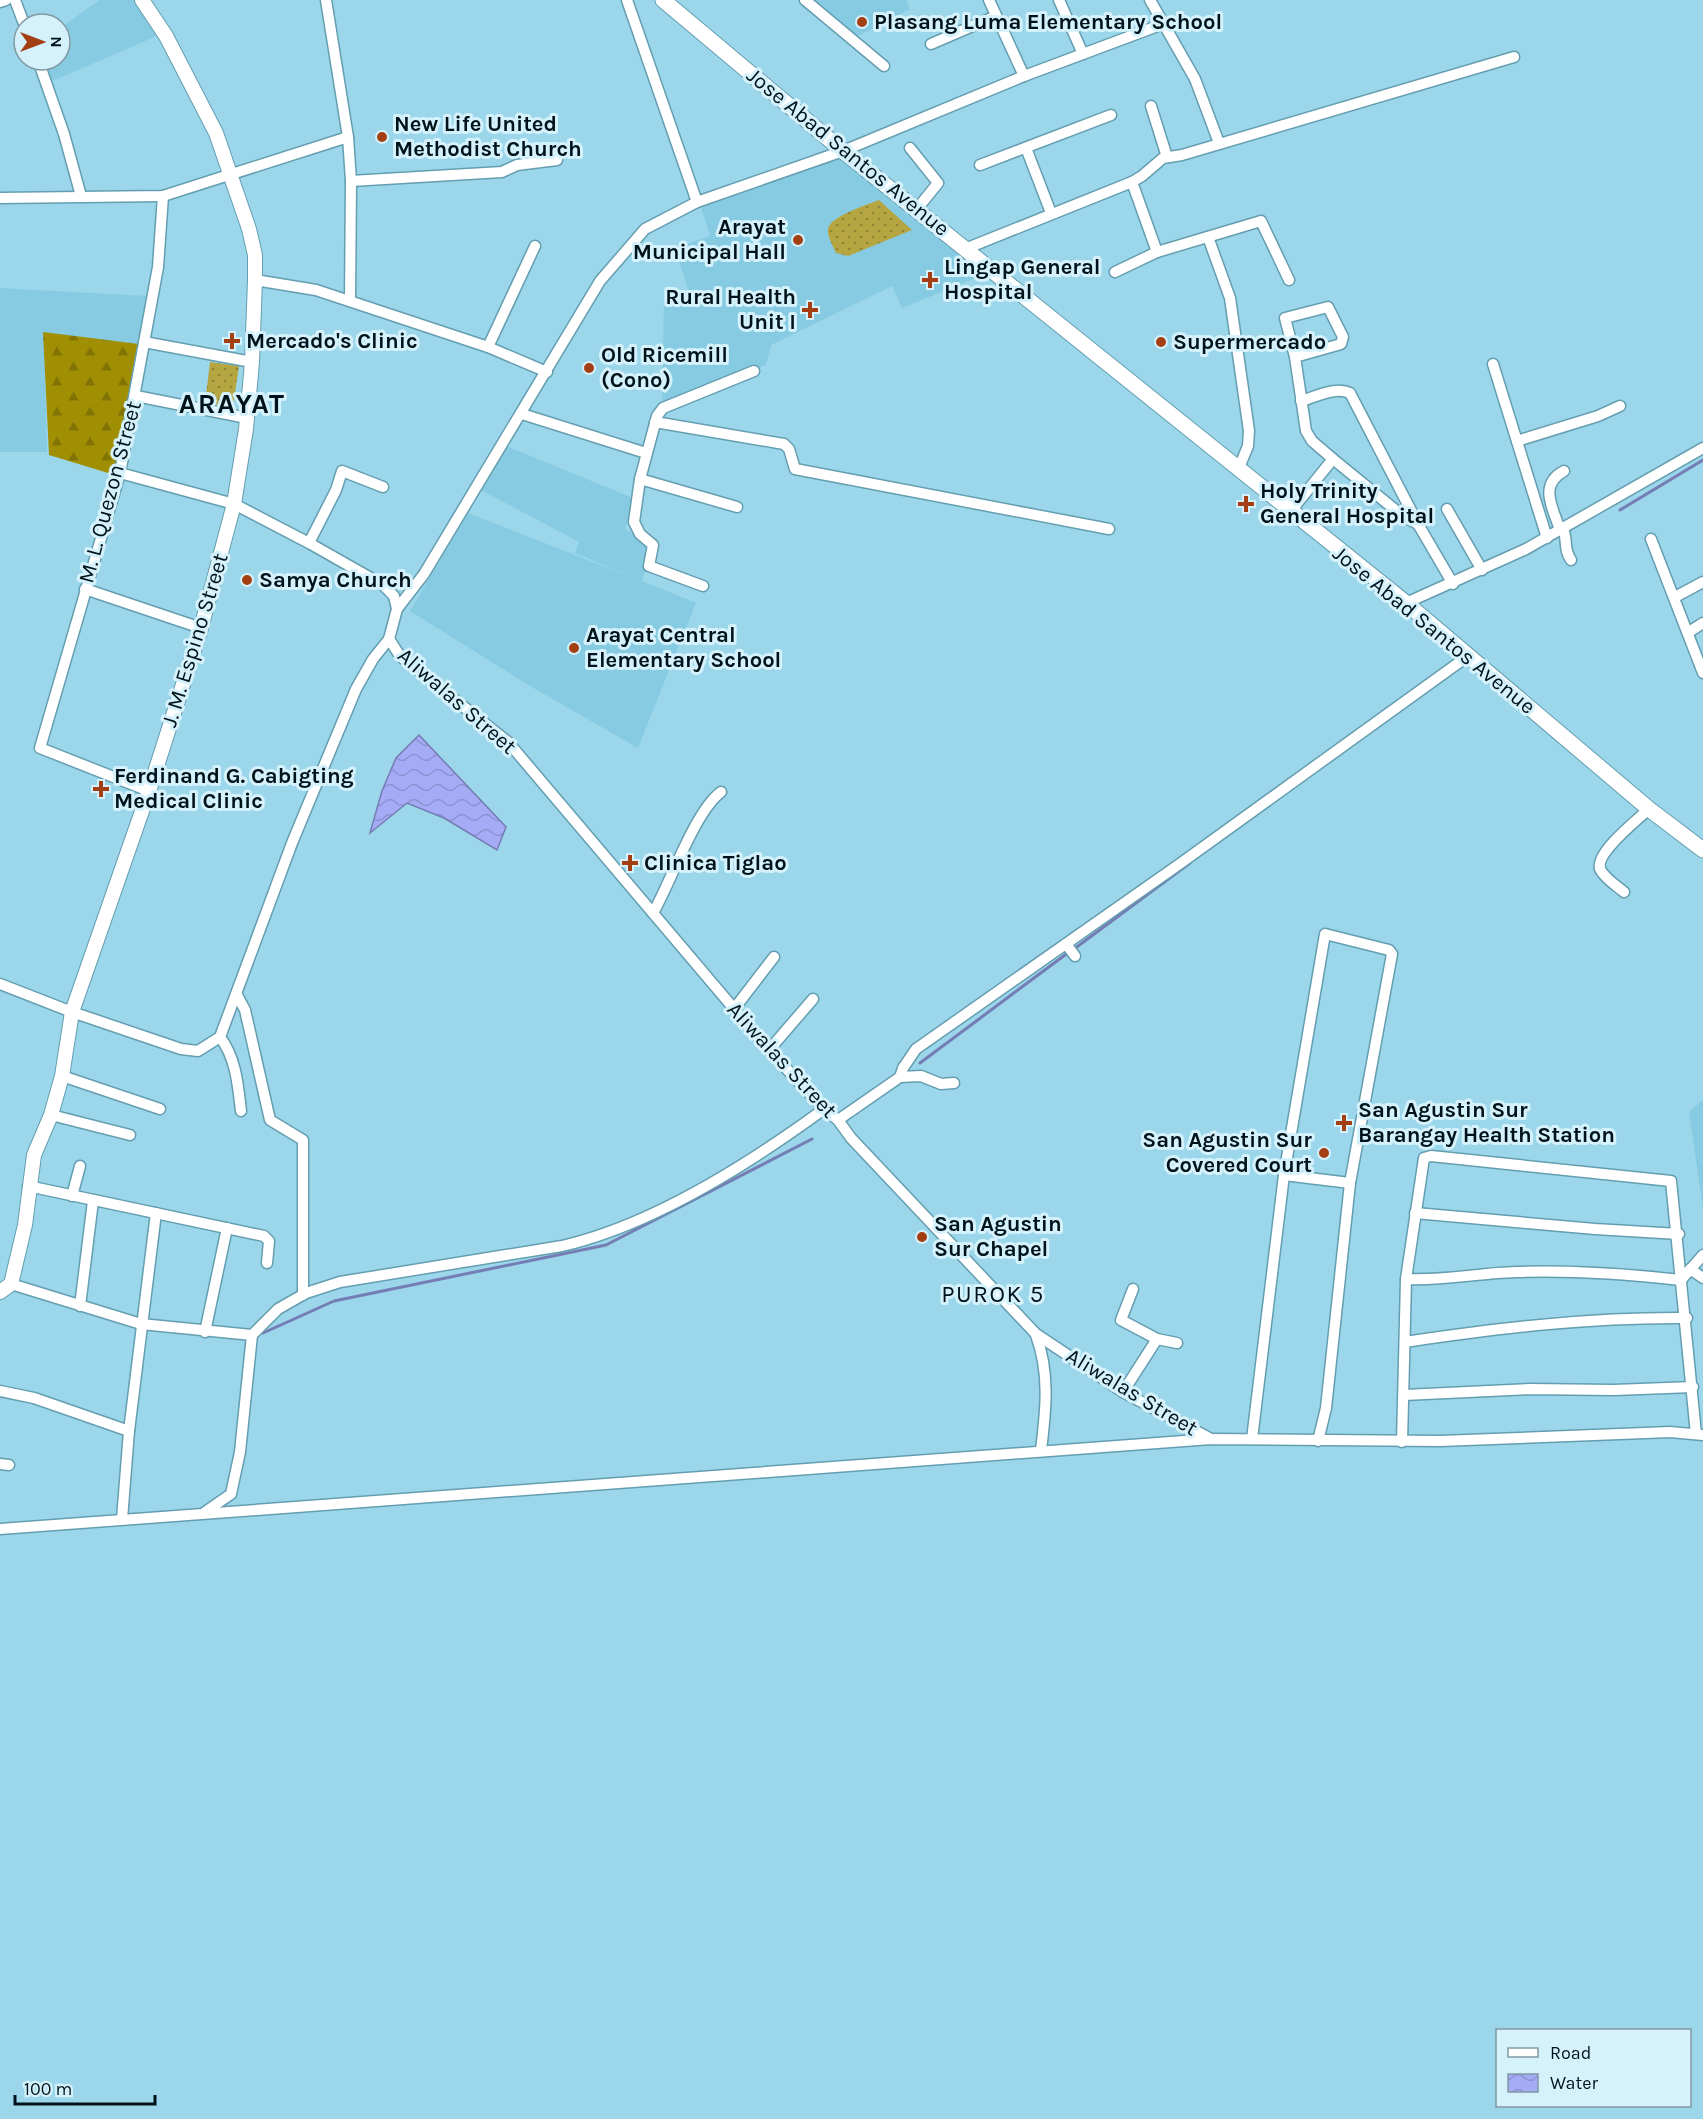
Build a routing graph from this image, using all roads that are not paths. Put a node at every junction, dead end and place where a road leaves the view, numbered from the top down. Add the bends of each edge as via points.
1 (6, 0) edge
2 (142, 0) edge
3 (326, 0) edge
4 (627, 0) edge
5 (663, 0) edge
6 (806, 0) edge
7 (988, 0) edge
8 (1059, 0) edge
9 (1150, 0) edge
10 (0, 2) edge
11 (996, 16) junction
12 (1163, 24) junction
13 (931, 44) dead end
14 (1083, 54) junction
15 (1514, 57) dead end
16 (884, 66) dead end
17 (42, 72) edge
18 (1024, 76) junction
19 (1151, 106) dead end
20 (1111, 116) dead end
21 (348, 137) junction
22 (1219, 143) junction
23 (1026, 147) junction
24 (910, 148) dead end
25 (843, 151) junction
26 (1167, 157) junction
27 (557, 160) dead end
28 (980, 165) dead end
29 (231, 173) junction
30 (351, 181) junction
31 (1132, 182) junction
32 (81, 196) junction
33 (163, 196) junction
34 (0, 198) edge
35 (697, 202) junction
36 (916, 209) junction
37 (1051, 213) junction
38 (1208, 237) junction
39 (536, 246) dead end
40 (965, 249) junction
41 (1157, 252) junction
42 (1115, 272) dead end
43 (1289, 279) dead end
44 (255, 280) junction
45 (350, 301) junction
46 (144, 342) junction
47 (488, 347) junction
48 (1295, 357) junction
49 (252, 362) junction
50 (1493, 364) dead end
51 (754, 371) dead end
52 (547, 372) junction
53 (136, 396) junction
54 (1301, 401) junction
55 (1620, 406) dead end
56 (522, 414) junction
57 (247, 417) junction
58 (655, 422) junction
59 (1517, 441) junction
60 (1703, 448) edge
61 (646, 453) junction
62 (1333, 459) junction
63 (1238, 470) junction
64 (1564, 471) dead end
65 (120, 473) junction
66 (640, 479) junction
67 (383, 487) dead end
68 (234, 504) junction
69 (737, 507) dead end
70 (1447, 509) dead end
71 (1290, 512) junction
72 (1418, 524) junction
73 (1109, 529) dead end
74 (1562, 530) junction
75 (1547, 538) junction
76 (1651, 539) dead end
77 (309, 543) junction
78 (1571, 560) dead end
79 (1482, 570) junction
80 (1703, 582) edge
81 (1453, 584) junction
82 (703, 586) dead end
83 (85, 589) junction
84 (1675, 597) junction
85 (1406, 603) junction
86 (397, 609) junction
87 (1703, 623) edge
88 (201, 628) junction
89 (1689, 632) junction
90 (389, 639) junction
91 (1468, 656) junction
92 (1702, 669) edge
93 (149, 791) junction
94 (721, 792) dead end
95 (1649, 809) junction
96 (1703, 850) edge
97 (1624, 892) dead end
98 (653, 913) junction
99 (1067, 945) junction
100 (1075, 956) dead end
101 (774, 957) dead end
102 (0, 984) edge
103 (237, 995) junction
104 (813, 999) dead end
105 (734, 1009) junction
106 (72, 1012) junction
107 (220, 1037) junction
108 (769, 1050) junction
109 (62, 1076) junction
110 (900, 1077) junction
111 (954, 1083) dead end
112 (160, 1109) dead end
113 (824, 1109) junction
114 (241, 1111) dead end
115 (51, 1115) junction
116 (838, 1120) junction
117 (130, 1135) dead end
118 (80, 1166) dead end
119 (1284, 1175) junction
120 (1350, 1183) junction
121 (28, 1186) junction
122 (72, 1196) junction
123 (93, 1201) junction
124 (156, 1213) junction
125 (1415, 1213) junction
126 (227, 1228) junction
127 (1678, 1233) junction
128 (1703, 1255) edge
129 (267, 1263) dead end
130 (1690, 1269) junction
131 (1703, 1278) edge
132 (1406, 1279) junction
133 (1681, 1280) junction
134 (5, 1288) edge
135 (1133, 1289) dead end
136 (303, 1295) junction
137 (80, 1306) junction
138 (1687, 1318) junction
139 (141, 1324) junction
140 (205, 1332) junction
141 (1036, 1334) junction
142 (252, 1335) junction
143 (1157, 1339) junction
144 (1405, 1342) junction
145 (1177, 1343) dead end
146 (1693, 1387) junction
147 (0, 1391) edge
148 (1123, 1392) junction
149 (1404, 1395) junction
150 (129, 1431) junction
151 (1699, 1434) edge
152 (1211, 1439) junction
153 (1252, 1439) junction
154 (1318, 1441) junction
155 (1401, 1442) junction
156 (1041, 1450) junction
157 (205, 1513) junction
158 (122, 1518) junction
159 (0, 1529) edge

1 - 10 street
2 - 29 main road, J. M. Espino Street via 166,36 216,133
3 - 21 street
4 - 35 street
5 - 25 highway, Jose Abad Santos Avenue
6 - 16 street
7 - 11 street
8 - 14 street
9 - 12 street
11 - 13 street
11 - 18 street
12 - 14 street
12 - 22 street via 1201,92
14 - 18 street
15 - 22 street
17 - 32 street
18 - 25 street
19 - 26 street
20 - 23 street
21 - 29 street
21 - 30 street
22 - 26 street
23 - 28 street
23 - 37 street
24 - 36 street via 938,183
25 - 35 street
25 - 36 highway, Jose Abad Santos Avenue
26 - 31 street
27 - 30 street via 517,165 502,172
29 - 33 street
29 - 44 main road, J. M. Espino Street via 255,255
30 - 45 street
31 - 37 street
31 - 41 street
32 - 33 street
32 - 34 street
33 - 46 street, M. L. Quezon Street via 158,267
35 - 52 street via 645,229 621,256 600,281
36 - 40 highway, Jose Abad Santos Avenue
37 - 40 street
38 - 41 street
38 - 43 street via 1260,221
38 - 63 street via 1230,298 1249,430 1248,446
39 - 47 street
40 - 63 highway, Jose Abad Santos Avenue
41 - 42 street
44 - 45 street via 316,290
44 - 49 main road, J. M. Espino Street
45 - 47 street
46 - 49 street
46 - 53 street, M. L. Quezon Street
47 - 52 street
48 - 48 street via 1341,344 1343,337 1328,307 1285,318
48 - 54 street
49 - 57 main road, J. M. Espino Street
50 - 59 street
51 - 58 street via 663,408
52 - 56 street
53 - 57 street
53 - 65 street, M. L. Quezon Street
54 - 62 street via 1306,431
54 - 72 street via 1335,391 1350,393
55 - 59 street
56 - 61 street
56 - 86 street via 424,574
57 - 68 main road, J. M. Espino Street
58 - 61 street
58 - 73 street via 784,444 795,469
59 - 75 street
60 - 74 street
61 - 66 street
62 - 71 street
62 - 72 street
63 - 71 highway, Jose Abad Santos Avenue
64 - 74 street via 1549,483 1551,503
65 - 68 street
65 - 83 street, M. L. Quezon Street
66 - 69 street
66 - 82 street via 634,522 653,546 650,566
67 - 77 street via 342,471
68 - 77 street
68 - 88 main road, J. M. Espino Street
70 - 79 street
71 - 85 highway, Jose Abad Santos Avenue
72 - 81 street
74 - 75 street
74 - 78 street
75 - 79 street
76 - 84 street
77 - 86 street via 383,585 394,596
79 - 81 street
80 - 84 street
81 - 85 street
83 - 88 street
83 - 93 street, M. L. Quezon Street via 40,748
84 - 89 street
85 - 91 highway, Jose Abad Santos Avenue
86 - 90 street
87 - 89 street
88 - 93 main road, J. M. Espino Street
89 - 92 street
90 - 98 street, Aliwalas Street via 400,656 508,742
90 - 103 street via 373,659 348,707 292,843
91 - 95 highway, Jose Abad Santos Avenue
91 - 99 street
93 - 106 main road, J. M. Espino Street
94 - 98 street via 710,802 686,844
95 - 96 highway, Jose Abad Santos Avenue
95 - 97 street via 1601,856 1601,871
98 - 105 street, Aliwalas Street
99 - 100 street
99 - 110 street via 916,1049
101 - 105 street
102 - 106 street
103 - 107 street
103 - 136 street via 245,1010 270,1120 303,1140
104 - 108 street
105 - 108 street, Aliwalas Street
106 - 107 street via 198,1052
106 - 109 main road, J. M. Espino Street
107 - 114 street via 233,1065
108 - 113 street, Aliwalas Street
109 - 112 street
109 - 115 main road, J. M. Espino Street
110 - 111 street via 921,1076 941,1084
110 - 116 street
113 - 116 street, Aliwalas Street
113 - 136 street via 701,1187 595,1238 340,1282
115 - 117 street
115 - 121 main road, J. M. Espino Street via 34,1155
116 - 141 street, Aliwalas Street
118 - 122 street
119 - 120 street
119 - 120 street via 1325,934 1392,954
119 - 153 street
120 - 154 street via 1326,1408
121 - 122 street
121 - 134 main road, J. M. Espino Street via 25,1225
122 - 123 street
123 - 124 street
123 - 137 street
124 - 126 street
124 - 139 street
125 - 127 street
125 - 127 street via 1424,1158 1431,1156 1671,1181
125 - 132 street
126 - 129 street via 268,1238
126 - 140 street
127 - 133 street
128 - 130 street
130 - 131 street
130 - 133 street
132 - 133 street via 1544,1271
132 - 144 street
133 - 138 street
134 - 137 street
135 - 143 street via 1121,1320
136 - 142 street via 278,1309
137 - 139 street
138 - 144 street via 1537,1324
138 - 146 street
139 - 140 street
139 - 150 street
140 - 142 street
141 - 148 street, Aliwalas Street
141 - 156 street via 1047,1377
142 - 157 street via 236,1478 231,1494
143 - 145 street
143 - 148 street
144 - 149 street
146 - 149 street
146 - 151 street
147 - 150 street via 34,1398
148 - 152 street, Aliwalas Street
149 - 155 street
150 - 158 street
151 - 155 street via 1639,1432
152 - 153 street
152 - 156 street
153 - 154 street
154 - 155 street
156 - 157 street
157 - 158 street
158 - 159 street

